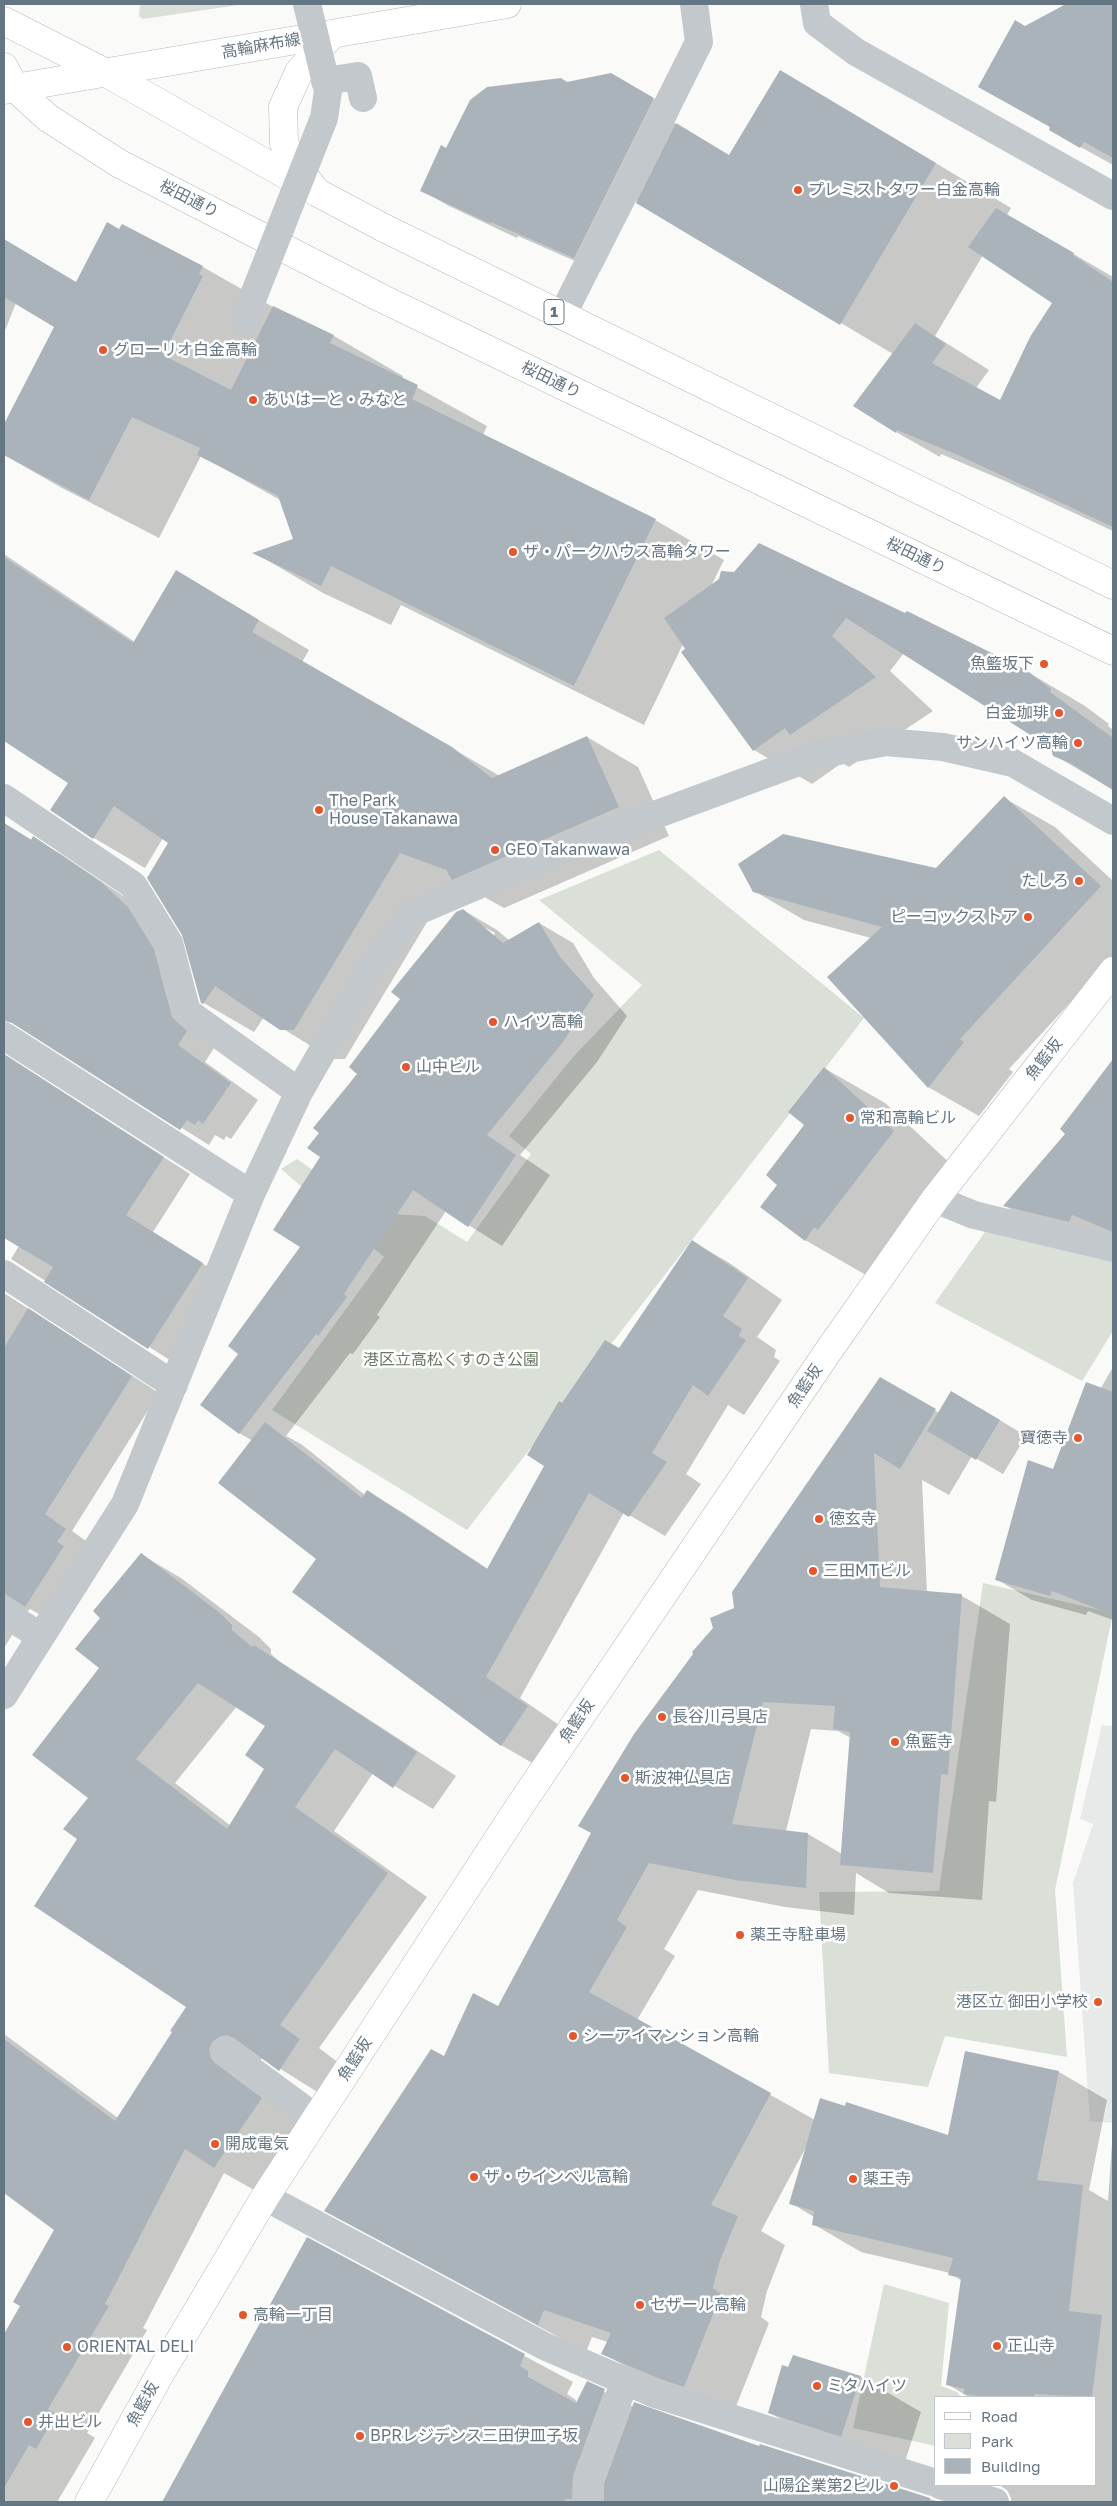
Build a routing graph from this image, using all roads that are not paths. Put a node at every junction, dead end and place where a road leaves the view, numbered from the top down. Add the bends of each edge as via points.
1 (307, 4) edge
2 (507, 4) edge
3 (694, 4) edge
4 (814, 4) edge
5 (4, 21) edge
6 (333, 32) junction
7 (108, 74) junction
8 (325, 81) junction
9 (8, 82) edge
10 (363, 98) dead end
11 (318, 193) junction
12 (1113, 196) edge
13 (562, 316) junction
14 (244, 320) dead end
15 (1113, 585) edge
16 (1113, 651) edge
17 (4, 798) edge
18 (1113, 821) edge
19 (1113, 971) edge
20 (4, 1036) edge
21 (300, 1092) junction
22 (250, 1194) junction
23 (935, 1199) junction
24 (1113, 1248) edge
25 (7, 1283) edge
26 (174, 1385) junction
27 (4, 1613) edge
28 (40, 1636) junction
29 (4, 1695) edge
30 (225, 2052) dead end
31 (316, 2118) junction
32 (265, 2197) junction
33 (625, 2381) junction
34 (934, 2482) edge
35 (943, 2486) edge
36 (89, 2502) edge
37 (588, 2502) edge
38 (995, 2502) edge

1 - 8 street, bridge
2 - 6 main road, 高輪麻布線
3 - 13 street via 700,42
4 - 12 street via 818,23 856,52
5 - 7 main road, 1
6 - 7 main road, 高輪麻布線
6 - 11 main road via 299,72 284,106 284,143 294,163
7 - 9 main road, 高輪麻布線
7 - 11 main road, 1
8 - 10 street via 358,76
8 - 14 street, bridge via 328,91 324,118
9 - 16 main road, 桜田通り via 48,118 120,164 381,298
11 - 13 main road, 1
13 - 15 main road, 1
17 - 21 street via 133,884 169,943 187,1012
18 - 21 street via 1013,763 943,747 886,742 817,755 564,849 411,914 372,965
19 - 23 main road, 魚籃坂
20 - 22 street
21 - 22 street
22 - 26 street
23 - 24 street via 974,1215
23 - 31 main road, 魚籃坂 via 535,1783
25 - 26 street
26 - 28 street via 124,1504
27 - 28 street
28 - 29 street
30 - 31 street
31 - 32 main road, 魚籃坂
32 - 33 street via 544,2346
32 - 36 main road, 魚籃坂
33 - 34 street via 664,2397
33 - 37 street via 588,2480
35 - 38 street

